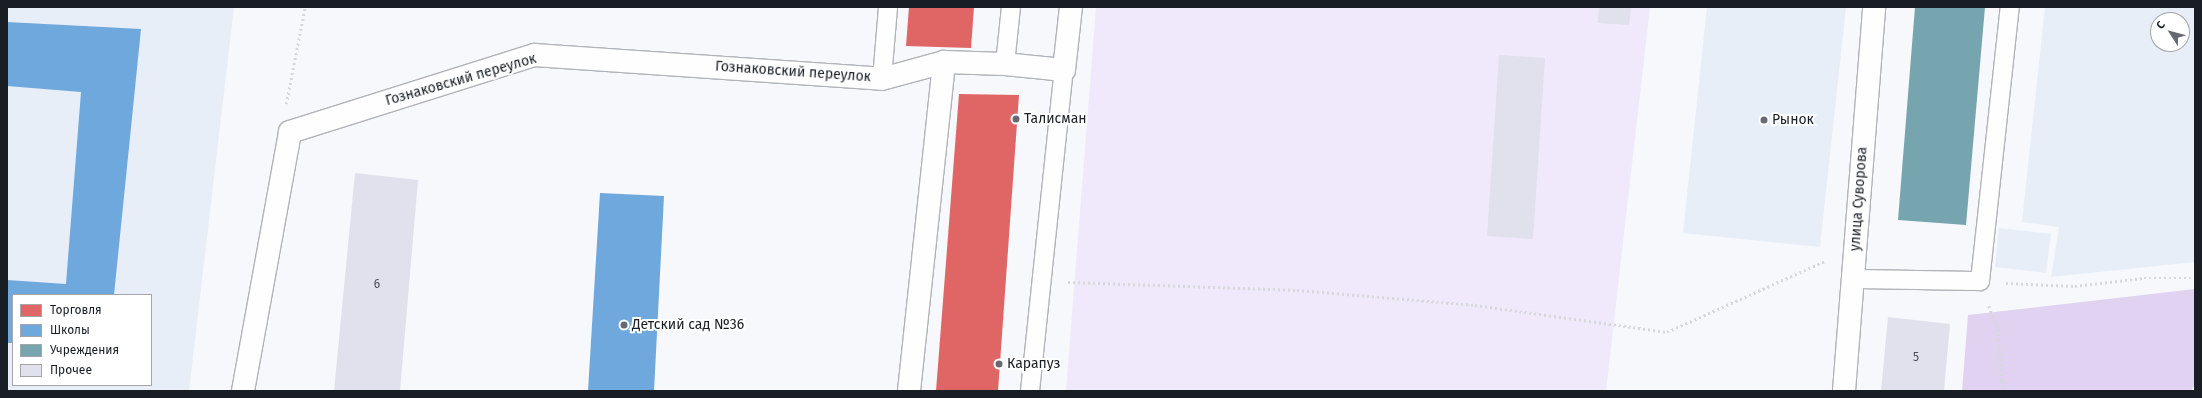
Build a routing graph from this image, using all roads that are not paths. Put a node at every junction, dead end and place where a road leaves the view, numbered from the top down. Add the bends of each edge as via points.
1 (888, 7) edge
2 (1011, 7) edge
3 (1071, 7) edge
4 (1874, 7) edge
5 (2010, 7) edge
6 (944, 62) junction
7 (1005, 64) junction
8 (1064, 70) junction
9 (882, 78) junction
10 (1853, 279) junction
11 (242, 391) edge
12 (909, 391) edge
13 (1030, 391) edge
14 (1844, 391) edge

1 - 9 lane
2 - 7 lane
3 - 8 street
4 - 10 street, улица Суворова
5 - 10 lane via 1980,281
6 - 7 street, Гознаковский переулок
6 - 9 street, Гознаковский переулок
6 - 12 street
7 - 8 street, Гознаковский переулок
8 - 13 lane
9 - 11 street, Гознаковский переулок via 534,55 290,132
10 - 14 street, улица Суворова

